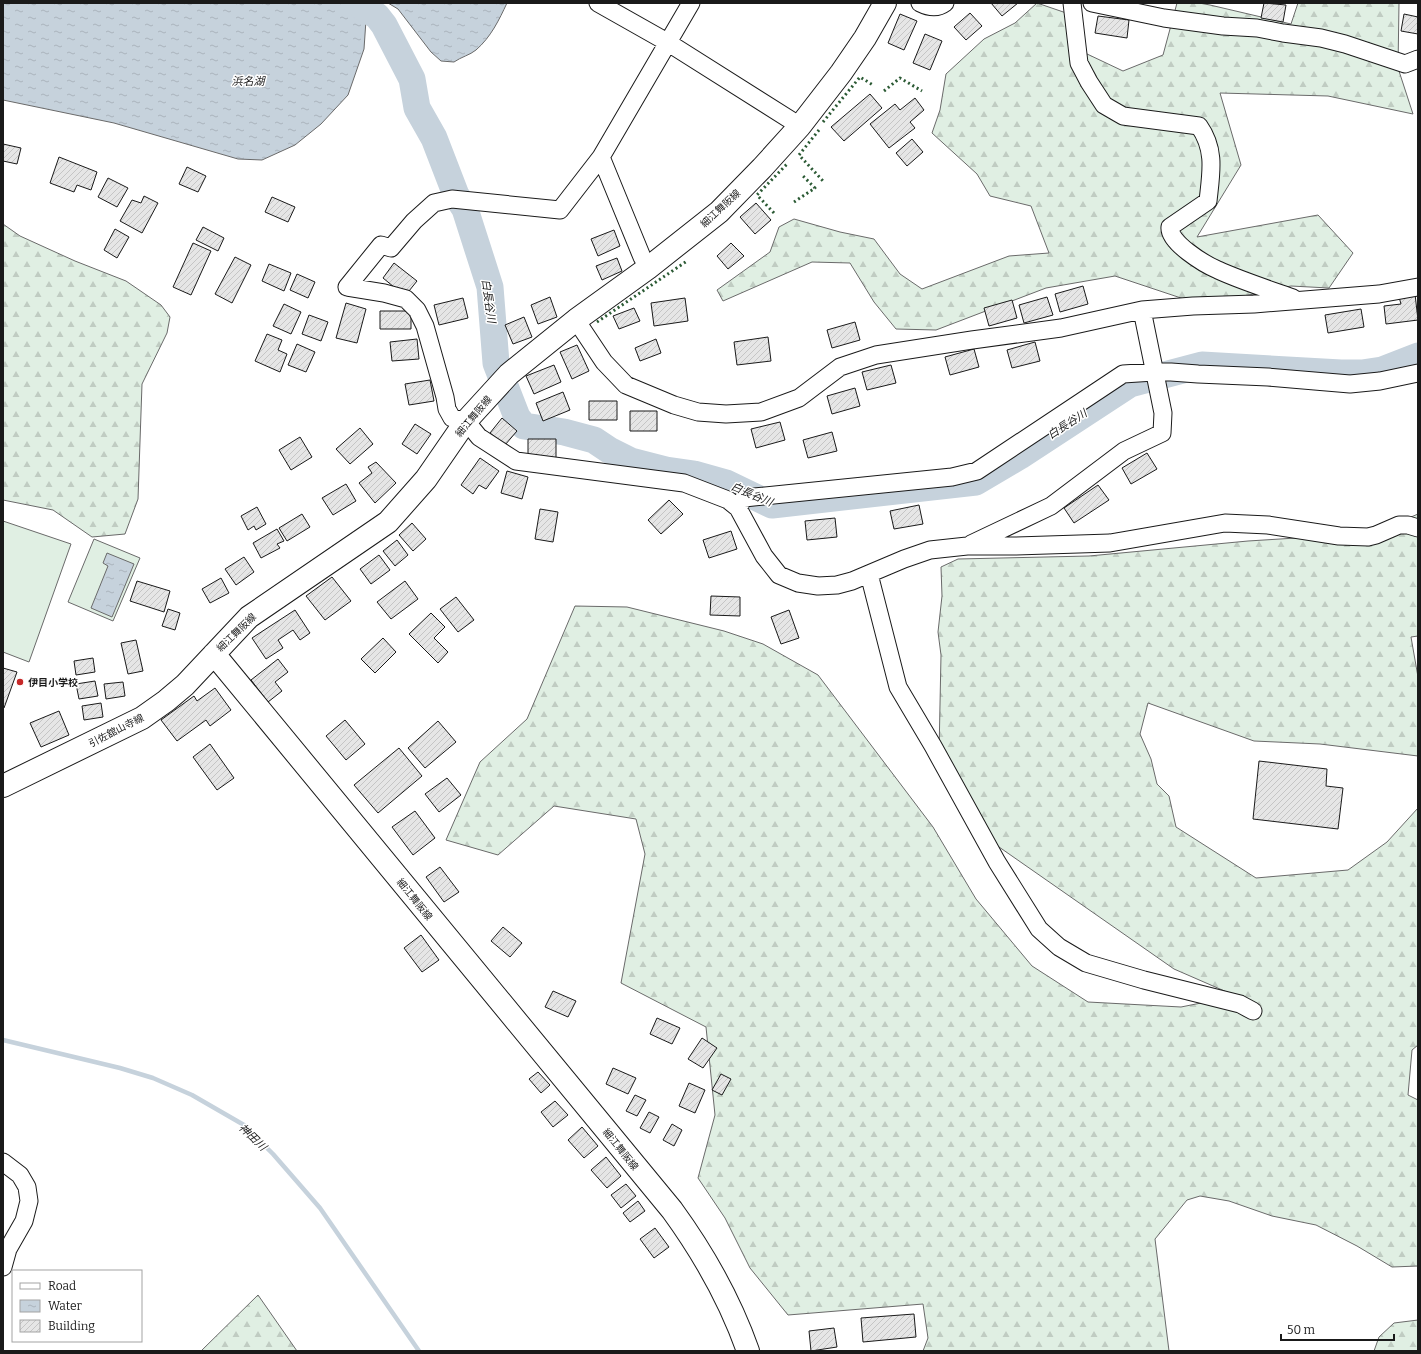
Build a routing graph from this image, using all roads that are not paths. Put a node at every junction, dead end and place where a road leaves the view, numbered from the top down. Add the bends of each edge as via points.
1 (598, 3) edge
2 (690, 3) edge
3 (885, 3) edge
4 (920, 3) edge
5 (945, 3) edge
6 (1072, 3) edge
7 (1092, 3) edge
8 (667, 42) junction
9 (1418, 59) edge
10 (800, 126) junction
11 (601, 157) junction
12 (648, 268) junction
13 (1418, 287) edge
14 (1300, 300) junction
15 (1142, 310) junction
16 (576, 320) junction
17 (1154, 372) junction
18 (1418, 373) edge
19 (466, 422) junction
20 (738, 508) junction
21 (1418, 528) edge
22 (967, 546) junction
23 (869, 574) junction
24 (214, 654) junction
25 (3, 786) edge
26 (1253, 1011) dead end
27 (3, 1162) edge
28 (3, 1267) edge
29 (748, 1351) edge

1 - 8 street
2 - 8 street
3 - 10 main road, 細江舞阪線 via 841,73
4 - 5 street via 929,7 942,6
6 - 14 street via 1079,63 1104,105 1123,116 1199,126 1206,136 1212,156 1208,201 1170,227 1170,234 1177,243 1217,270
7 - 9 street via 1164,18 1321,38 1405,64
8 - 10 street
8 - 11 street
10 - 12 main road, 細江舞阪線 via 719,212
11 - 12 street
11 - 19 street via 560,210 460,199 434,203 414,221 391,248 381,245 347,288 406,299 417,310 425,326 447,409 452,418
12 - 16 main road, 細江舞阪線
13 - 14 street via 1379,294
14 - 15 street
15 - 16 street via 1061,328 876,355 840,367 798,398 761,412 726,414 698,412 626,385 604,362
15 - 17 street
16 - 19 main road, 細江舞阪線 via 504,380
17 - 18 street via 1350,384
17 - 20 street via 1123,374 977,471 952,477 744,498
17 - 22 street via 1163,412 1162,433 1124,451 1051,506
19 - 20 street via 478,437 516,461 684,483 728,500
19 - 24 main road, 細江舞阪線 via 426,479 388,522 249,617
20 - 23 street via 764,556 779,574 798,583 818,586 837,585
21 - 22 street via 1399,525 1376,535 1361,537 1225,522 1110,543
22 - 23 street via 930,550
23 - 26 street via 898,687 997,862 1039,929 1059,947 1086,963 1240,1004
24 - 25 main road, 引佐舘山寺線 via 185,685 142,718
24 - 29 main road, 細江舞阪線 via 672,1210 719,1282
27 - 28 street via 20,1175 27,1187 29,1201 24,1220 8,1249

